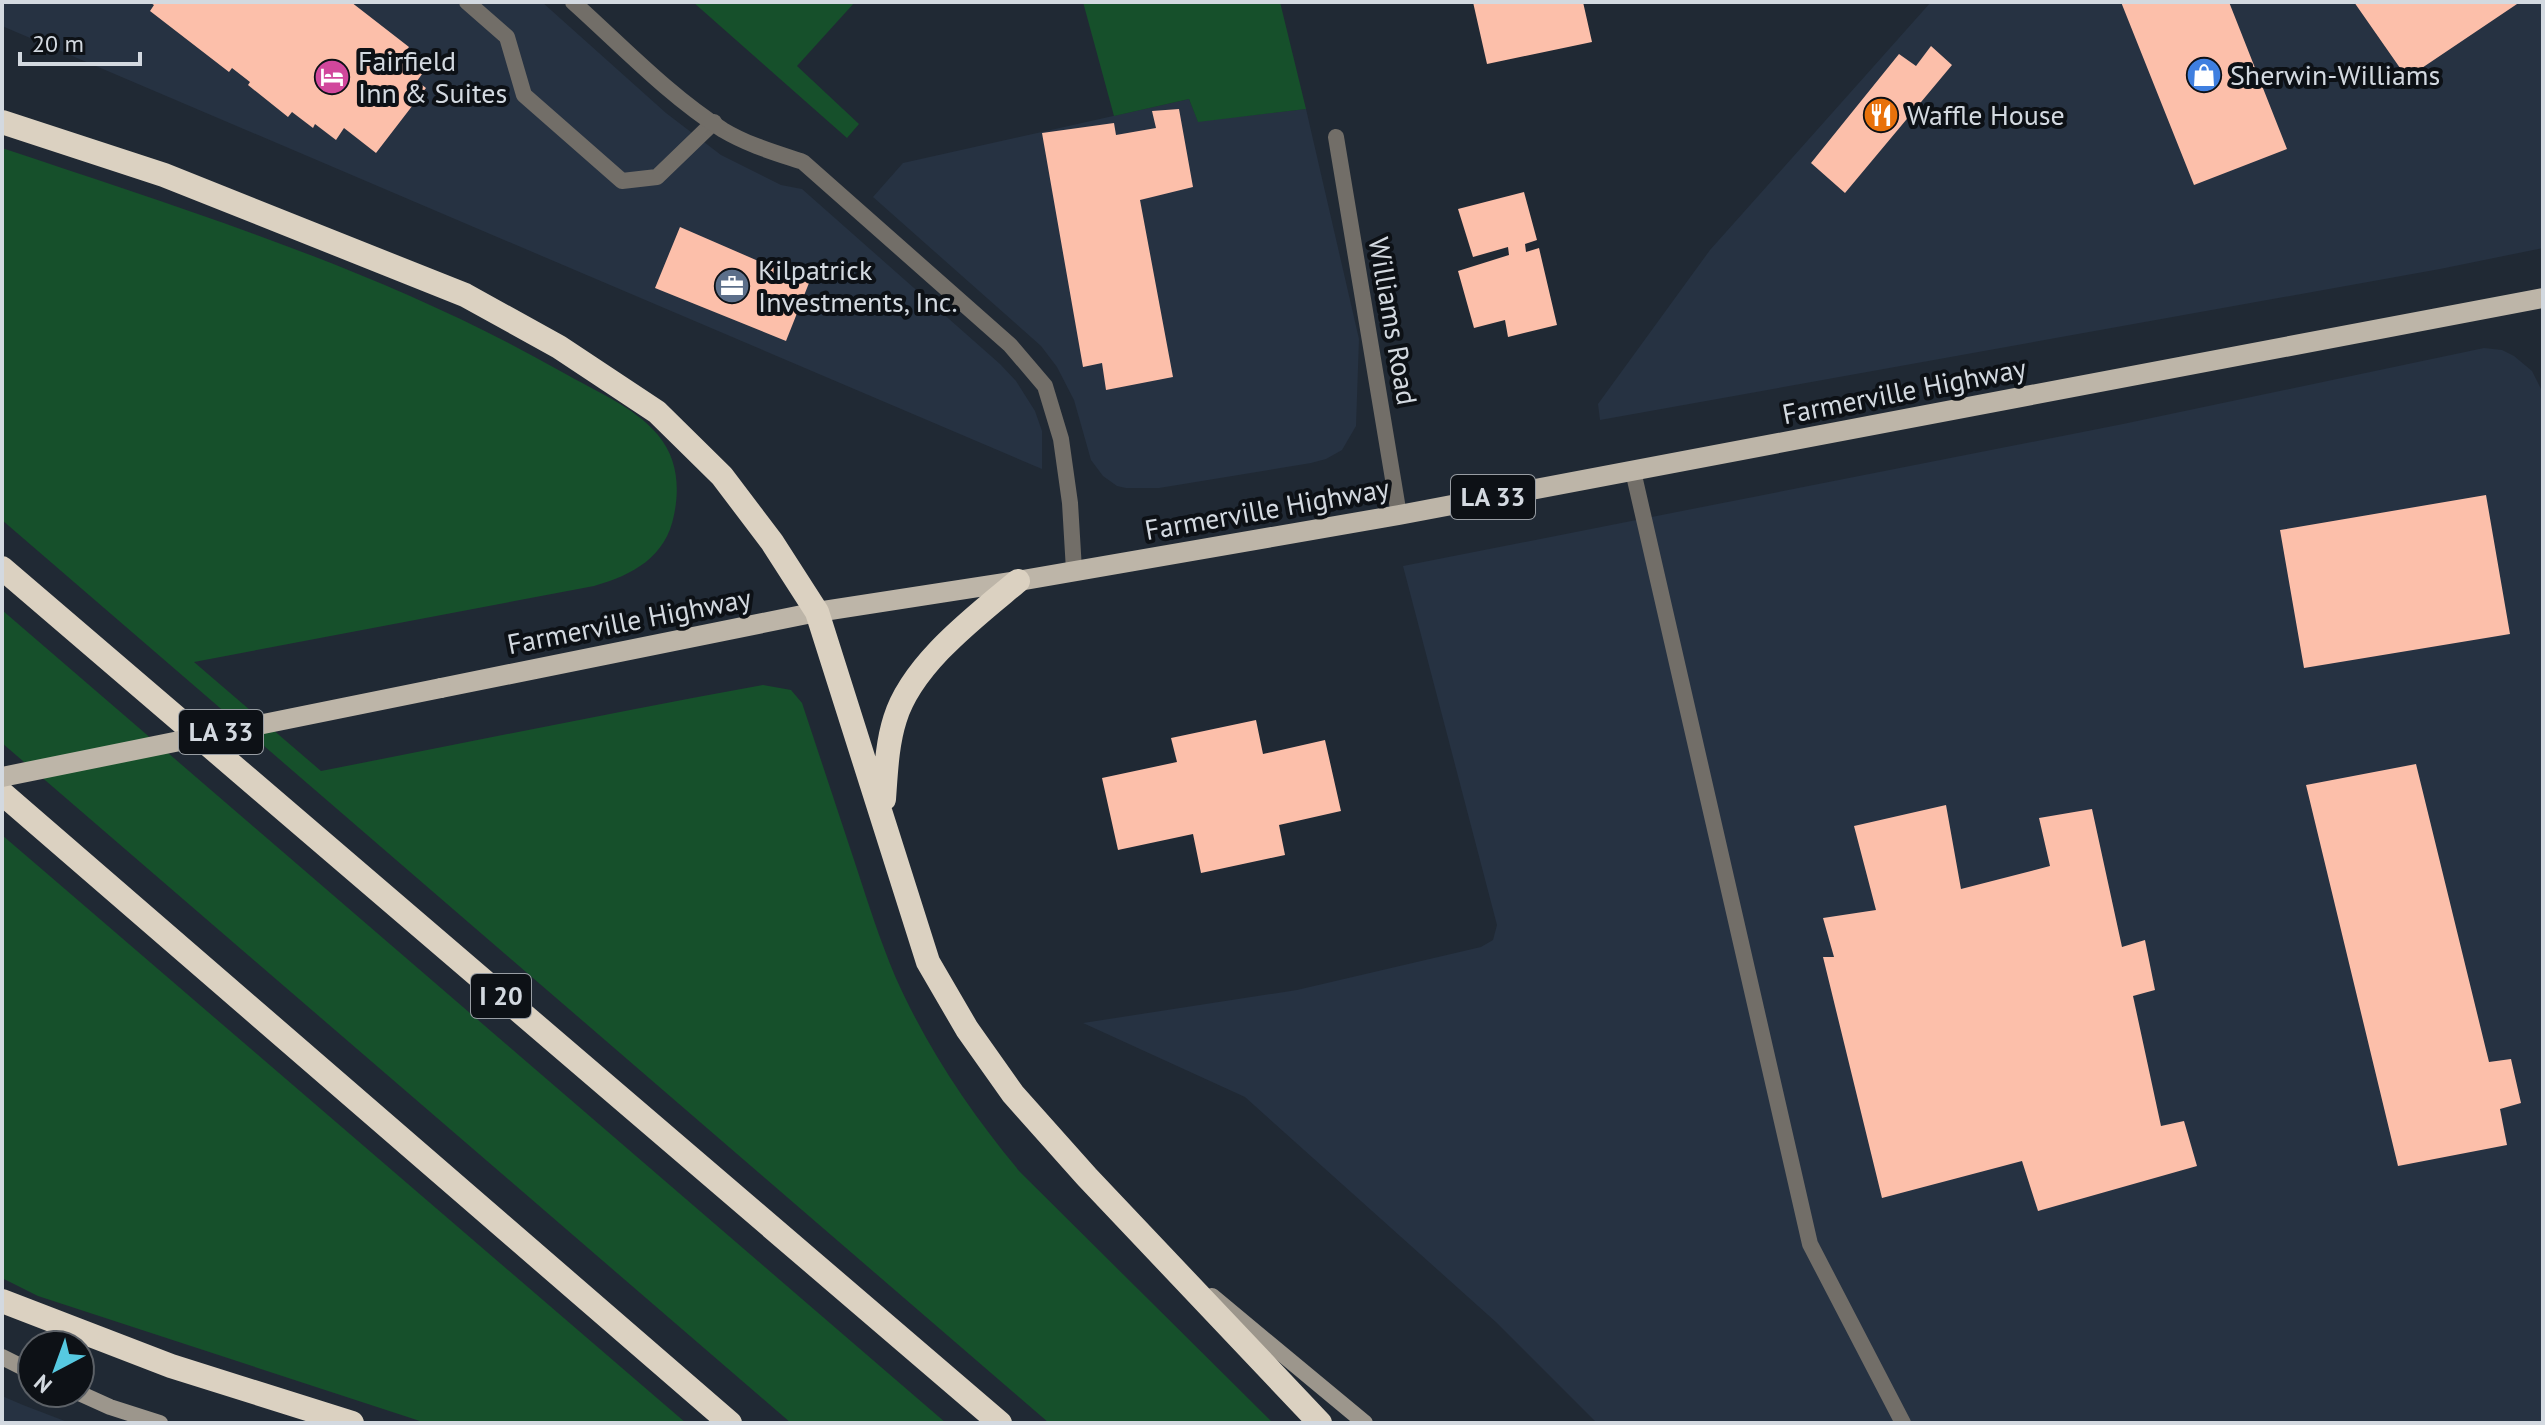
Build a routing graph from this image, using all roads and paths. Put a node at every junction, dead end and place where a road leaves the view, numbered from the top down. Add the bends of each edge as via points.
1 (467, 2) edge
2 (573, 2) edge
3 (2, 122) edge
4 (714, 122) junction
5 (1336, 137) dead end
6 (2543, 298) edge
7 (1633, 471) junction
8 (1399, 515) junction
9 (2, 568) edge
10 (1074, 570) junction
11 (1018, 581) junction
12 (817, 612) junction
13 (2, 777) edge
14 (2, 793) edge
15 (883, 817) junction
16 (1161, 1253) junction
17 (2, 1301) edge
18 (96, 1401) edge
19 (160, 1423) edge
20 (352, 1423) edge
21 (730, 1423) edge
22 (1000, 1423) edge
23 (1320, 1423) edge
24 (1365, 1423) edge
25 (1903, 1423) edge

1 - 4 street via 507,37 524,95 622,181 657,177
2 - 4 street
3 - 12 highway via 164,175 368,255 465,295 559,347 657,412 722,476
4 - 10 street via 761,148 803,162 1010,345 1045,386 1061,439
5 - 8 street, Williams Road
6 - 7 main road, Farmerville Highway / LA 33
7 - 8 main road, Farmerville Highway / LA 33
7 - 25 street via 1810,1244
8 - 10 main road, Farmerville Highway / LA 33
9 - 22 highway, I 20
10 - 11 main road, Farmerville Highway / LA 33
11 - 12 main road, Farmerville Highway / LA 33
11 - 15 highway via 920,673 895,717
12 - 13 main road, Farmerville Highway / LA 33, bridge
12 - 15 highway
14 - 21 highway
15 - 16 highway via 928,962 967,1029 1013,1094
16 - 23 highway
16 - 24 main road
17 - 20 highway via 171,1366
18 - 19 main road

